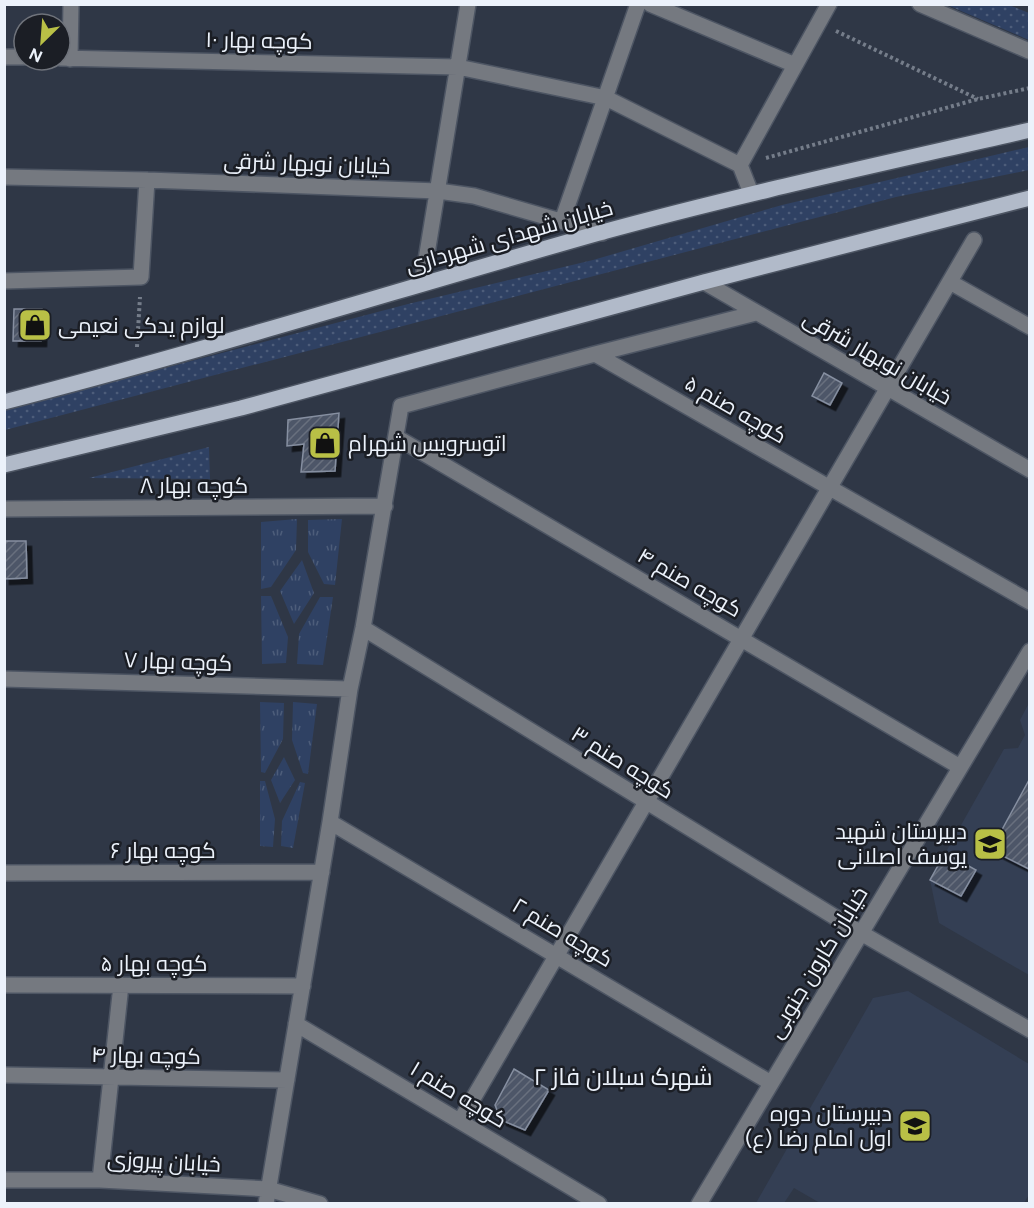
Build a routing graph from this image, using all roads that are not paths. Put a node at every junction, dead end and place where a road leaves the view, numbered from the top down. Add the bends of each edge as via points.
1 (468, 4) edge
2 (638, 4) edge
3 (650, 4) edge
4 (829, 4) edge
5 (920, 4) edge
6 (1029, 51) edge
7 (72, 59) edge
8 (795, 65) junction
9 (458, 67) junction
10 (606, 98) junction
11 (1029, 130) edge
12 (740, 165) junction
13 (4, 177) edge
14 (147, 180) junction
15 (438, 191) junction
16 (751, 194) junction
17 (1029, 198) edge
18 (562, 221) junction
19 (602, 233) junction
20 (974, 240) dead end
21 (4, 281) edge
22 (704, 282) junction
23 (950, 282) junction
24 (422, 284) junction
25 (756, 312) junction
26 (1029, 327) edge
27 (595, 354) junction
28 (888, 388) junction
29 (4, 402) edge
30 (396, 437) junction
31 (4, 465) edge
32 (1029, 470) edge
33 (828, 488) junction
34 (385, 506) junction
35 (4, 509) edge
36 (1029, 602) edge
37 (363, 628) junction
38 (741, 638) junction
39 (1029, 651) edge
40 (4, 679) edge
41 (350, 689) junction
42 (960, 767) junction
43 (646, 803) junction
44 (330, 822) junction
45 (322, 872) junction
46 (4, 873) edge
47 (861, 933) junction
48 (557, 954) junction
49 (4, 985) edge
50 (121, 985) junction
51 (303, 986) junction
52 (296, 1024) junction
53 (1029, 1030) edge
54 (4, 1074) edge
55 (111, 1077) junction
56 (287, 1080) junction
57 (771, 1083) junction
58 (460, 1120) junction
59 (4, 1180) edge
60 (100, 1180) junction
61 (267, 1196) edge
62 (320, 1203) edge
63 (599, 1203) edge
64 (699, 1203) edge

1 - 9 street
2 - 10 street
3 - 8 street
4 - 8 street
5 - 6 street
7 - 9 street, کوچه بهار ۱۰
8 - 12 street
9 - 10 street, کوچه بهار ۱۰
9 - 15 street
10 - 12 street, کوچه بهار ۱۰
10 - 18 street
11 - 16 main road, خیابان شهدای شهرداری
12 - 16 street
13 - 14 street, خیابان نوبهار شرقی
14 - 15 street, خیابان نوبهار شرقی
14 - 21 street via 141,277
15 - 18 street, خیابان نوبهار شرقی via 474,196
15 - 24 street
16 - 19 main road, خیابان شهدای شهرداری
17 - 22 main road
18 - 19 street, خیابان نوبهار شرقی
19 - 24 main road, خیابان شهدای شهرداری
20 - 23 street
22 - 25 street, خیابان نوبهار شرقی
22 - 31 main road via 241,408
23 - 26 street
23 - 28 street
24 - 29 main road, خیابان شهدای شهرداری via 136,368
25 - 27 street
25 - 28 street, خیابان نوبهار شرقی
27 - 30 street via 401,406
27 - 33 street, کوچه صنم ۵
28 - 32 street, خیابان نوبهار شرقی
28 - 33 street
30 - 34 street
30 - 38 street, کوچه صنم ۴
33 - 36 street, کوچه صنم ۵
33 - 38 street
34 - 35 street, کوچه بهار ۸
34 - 37 street
37 - 41 street
37 - 43 street, کوچه صنم ۳
38 - 42 street, کوچه صنم ۴
38 - 43 street
39 - 42 street, خیابان کارون جنوبی
40 - 41 street, کوچه بهار ۷
41 - 44 street
42 - 47 street, خیابان کارون جنوبی
43 - 47 street, کوچه صنم ۳
43 - 48 street
44 - 45 street
44 - 48 street, کوچه صنم ۲
45 - 46 street, کوچه بهار ۶
45 - 51 street
47 - 53 street, کوچه صنم ۳
47 - 57 street, خیابان کارون جنوبی
48 - 57 street, کوچه صنم ۲
48 - 58 street
49 - 50 street, کوچه بهار ۵
50 - 51 street, کوچه بهار ۵
50 - 55 street
51 - 52 street
52 - 56 street
52 - 58 street, کوچه صنم ۱
54 - 55 street, کوچه بهار ۴
55 - 56 street, کوچه بهار ۴
55 - 60 street
56 - 61 street
57 - 64 street, خیابان کارون جنوبی
58 - 63 street, کوچه صنم ۱
59 - 60 street, خیابان پیروزی
60 - 61 street, خیابان پیروزی
61 - 62 street, خیابان پیروزی

